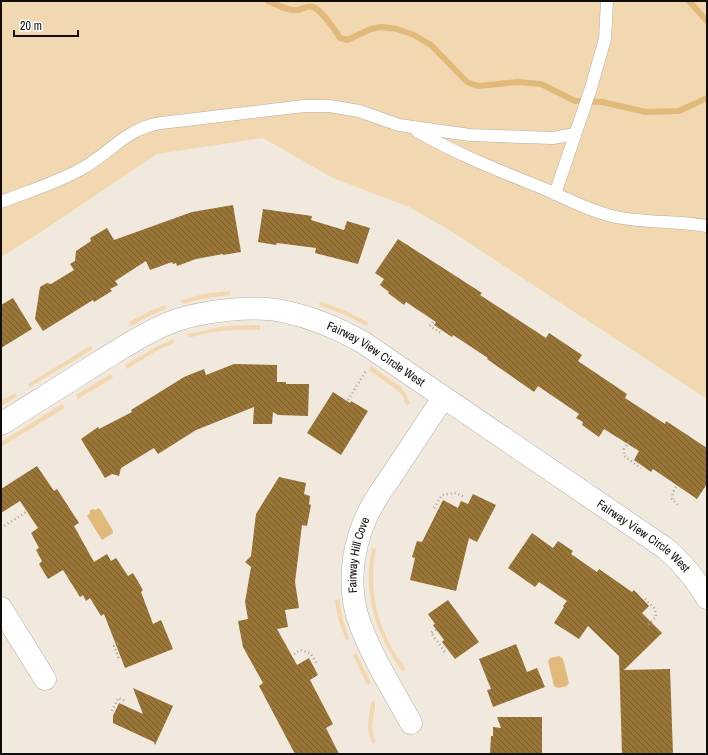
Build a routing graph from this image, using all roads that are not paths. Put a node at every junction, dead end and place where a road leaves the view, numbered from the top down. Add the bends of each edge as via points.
1 (608, 1) edge
2 (412, 128) junction
3 (575, 134) junction
4 (555, 194) junction
5 (1, 202) edge
6 (707, 226) edge
7 (444, 398) junction
8 (1, 424) edge
9 (707, 598) edge
10 (1, 608) edge
11 (45, 679) dead end
12 (412, 723) dead end

1 - 3 lane via 605,39
2 - 3 lane via 470,135 553,138
2 - 4 lane via 441,145
2 - 5 lane via 399,126 359,111 330,106 304,106 149,125 129,135 85,167 63,179
3 - 4 lane
4 - 6 lane via 615,217
7 - 8 street, Fairway View Circle West via 364,343 333,327 280,311 227,310 209,312 157,328
7 - 9 street, Fairway View Circle West via 665,548 689,570
7 - 12 street, Fairway Hill Cove via 372,505 359,536 353,560 354,595 361,626
10 - 11 street

